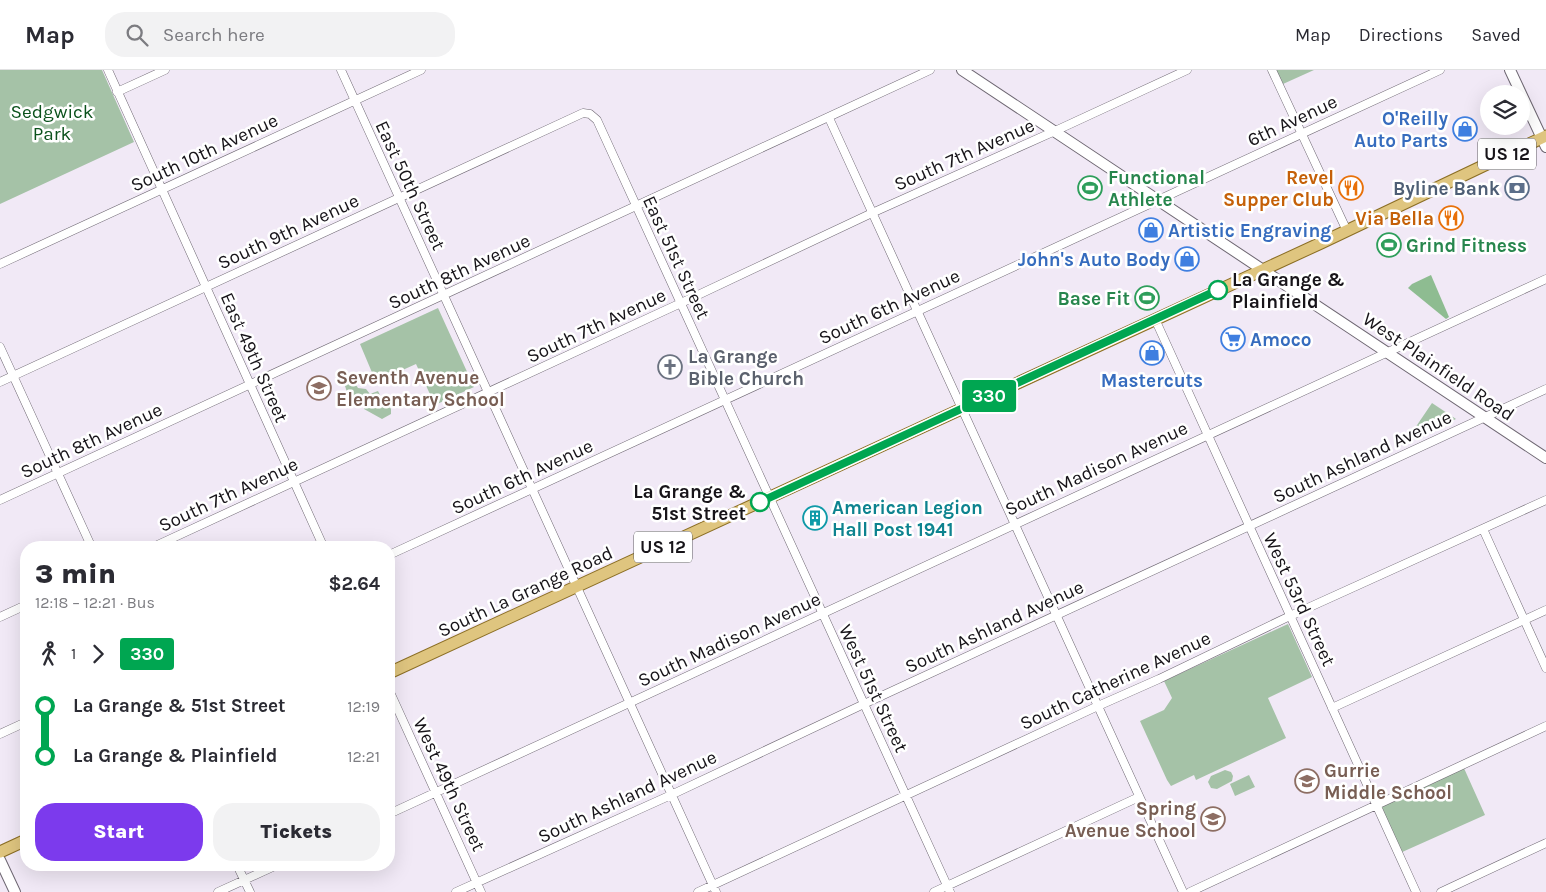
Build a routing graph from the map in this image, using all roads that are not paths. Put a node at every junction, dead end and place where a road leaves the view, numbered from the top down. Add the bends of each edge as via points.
1 (108, 70) edge
2 (165, 70) edge
3 (341, 70) edge
4 (421, 70) edge
5 (930, 70) edge
6 (962, 70) edge
7 (1187, 70) edge
8 (1272, 70) edge
9 (1440, 70) edge
10 (1510, 70) edge
11 (117, 92) junction
12 (355, 101) junction
13 (590, 114) joint
14 (829, 118) junction
15 (1055, 131) junction
16 (1302, 134) junction
17 (1545, 141) edge
18 (162, 189) junction
19 (399, 197) junction
20 (1158, 200) junction
21 (636, 206) junction
22 (872, 213) junction
23 (1347, 231) junction
24 (0, 264) edge
25 (1264, 270) junction
26 (1546, 279) edge
27 (206, 287) junction
28 (444, 295) junction
29 (680, 303) junction
30 (918, 311) junction
31 (1155, 319) junction
32 (0, 347) edge
33 (1386, 352) junction
34 (13, 376) junction
35 (0, 382) edge
36 (250, 385) junction
37 (1546, 389) edge
38 (488, 392) junction
39 (724, 400) junction
40 (962, 409) junction
41 (1485, 417) junction
42 (1208, 435) junction
43 (1546, 458) edge
44 (58, 473) junction
45 (294, 482) junction
46 (532, 488) junction
47 (770, 498) junction
48 (0, 500) edge
49 (1546, 500) edge
50 (1014, 524) junction
51 (1249, 527) junction
52 (1483, 529) junction
53 (89, 541) edge
54 (166, 541) edge
55 (321, 541) edge
56 (395, 552) edge
57 (577, 586) junction
58 (20, 608) edge
59 (1546, 610) edge
60 (822, 614) junction
61 (1056, 615) junction
62 (1290, 616) junction
63 (0, 617) edge
64 (1524, 620) junction
65 (1546, 668) edge
66 (395, 670) edge
67 (395, 703) edge
68 (630, 703) junction
69 (864, 704) junction
70 (1098, 706) junction
71 (1332, 708) junction
72 (20, 725) edge
73 (1546, 726) edge
74 (0, 734) edge
75 (436, 793) junction
76 (671, 795) junction
77 (905, 796) junction
78 (1140, 797) junction
79 (1376, 805) junction
80 (395, 811) edge
81 (20, 843) edge
82 (1546, 843) edge
83 (0, 852) edge
84 (0, 860) edge
85 (240, 871) edge
86 (264, 871) edge
87 (244, 880) junction
88 (477, 883) junction
89 (714, 889) edge
90 (948, 889) edge
91 (15, 892) edge
92 (218, 892) edge
93 (250, 892) edge
94 (456, 892) edge
95 (481, 892) edge
96 (698, 892) edge
97 (934, 892) edge
98 (1183, 892) edge
99 (1190, 892) edge
100 (1416, 892) edge
101 (1441, 892) edge

1 - 11 street, East 49th Street
2 - 11 street
3 - 12 street, East 50th Street
4 - 12 street, South 10th Avenue
5 - 14 street, South 8th Avenue
6 - 15 main road, West Plainfield Road
7 - 15 street, South 7th Avenue
8 - 16 street
9 - 16 street, 6th Avenue
10 - 17 main road
11 - 18 street, East 49th Street
12 - 18 street, South 10th Avenue
12 - 19 street, East 50th Street
13 - 19 street, South 9th Avenue via 582,113
13 - 21 street, East 51st Street via 596,120
14 - 21 street, South 8th Avenue
14 - 22 street
15 - 20 main road, West Plainfield Road
15 - 22 street, South 7th Avenue
16 - 20 street, 6th Avenue
16 - 23 street
17 - 23 main road, South La Grange Road / US 12
18 - 24 street, South 10th Avenue
18 - 27 street, East 49th Street
19 - 27 street, South 9th Avenue
19 - 28 street, East 50th Street
20 - 25 main road, West Plainfield Road
20 - 30 street, South 6th Avenue
21 - 28 street, South 8th Avenue
21 - 29 street, East 51st Street
22 - 29 street, South 7th Avenue
22 - 30 street
23 - 25 main road, South La Grange Road / US 12
25 - 31 main road, South La Grange Road / US 12
25 - 33 main road, West Plainfield Road
26 - 33 street, South Madison Avenue
27 - 34 street, South 9th Avenue
27 - 36 street, East 49th Street
28 - 36 street, South 8th Avenue
28 - 38 street, East 50th Street
29 - 38 street, South 7th Avenue
29 - 39 street, East 51st Street
30 - 39 street, South 6th Avenue
30 - 40 street
31 - 40 main road, South La Grange Road / US 12
31 - 42 street, West 53rd Street
32 - 34 street
33 - 41 main road, West Plainfield Road
33 - 42 street, South Madison Avenue
34 - 35 street, South 9th Avenue
34 - 44 street
36 - 44 street, South 8th Avenue
36 - 45 street, East 49th Street
37 - 41 street, South Ashland Avenue
38 - 45 street, South 7th Avenue
38 - 46 street, East 50th Street
39 - 46 street, South 6th Avenue
39 - 47 street, East 51st Street
40 - 47 main road, South La Grange Road / US 12
40 - 50 street
41 - 43 main road, West Plainfield Road
41 - 51 street, South Ashland Avenue
42 - 50 street, South Madison Avenue
42 - 51 street, West 53rd Street
44 - 48 street, South 8th Avenue
44 - 53 street
45 - 54 street, South 7th Avenue
45 - 55 street, East 49th Street
46 - 56 street, South 6th Avenue
46 - 57 street, East 50th Street
47 - 57 main road, South La Grange Road / US 12
47 - 60 street, West 51st Street
49 - 52 street, South Catherine Avenue
50 - 60 street, South Madison Avenue
50 - 61 street
51 - 61 street, South Ashland Avenue
51 - 62 street, West 53rd Street
52 - 62 street, South Catherine Avenue
52 - 64 street
57 - 66 main road, South La Grange Road / US 12
57 - 68 street, East 50th Street
58 - 63 street
59 - 64 street
60 - 68 street, South Madison Avenue
60 - 69 street, West 51st Street
61 - 69 street, South Ashland Avenue
61 - 70 street
62 - 70 street, South Catherine Avenue
62 - 71 street, West 53rd Street
64 - 65 street
64 - 71 street
67 - 75 street, West 49th Street
68 - 75 street, South Madison Avenue
68 - 76 street, East 50th Street
69 - 76 street, South Ashland Avenue
69 - 77 street, West 51st Street
70 - 77 street, South Catherine Avenue
70 - 78 street
71 - 79 street, West 53rd Street
72 - 74 street
73 - 79 street
75 - 80 street, South Madison Avenue
75 - 88 street, West 49th Street
76 - 88 street, South Ashland Avenue
76 - 89 street, East 50th Street
77 - 89 street, South Catherine Avenue
77 - 90 street, West 51st Street
78 - 90 street
78 - 98 street
79 - 99 street
79 - 100 street, West 53rd Street
81 - 83 main road
82 - 101 street
84 - 91 main road
85 - 87 street
86 - 87 street
87 - 92 street
87 - 93 street
88 - 94 street, South Ashland Avenue
88 - 95 street, West 49th Street
89 - 96 street, South Catherine Avenue
90 - 97 street

